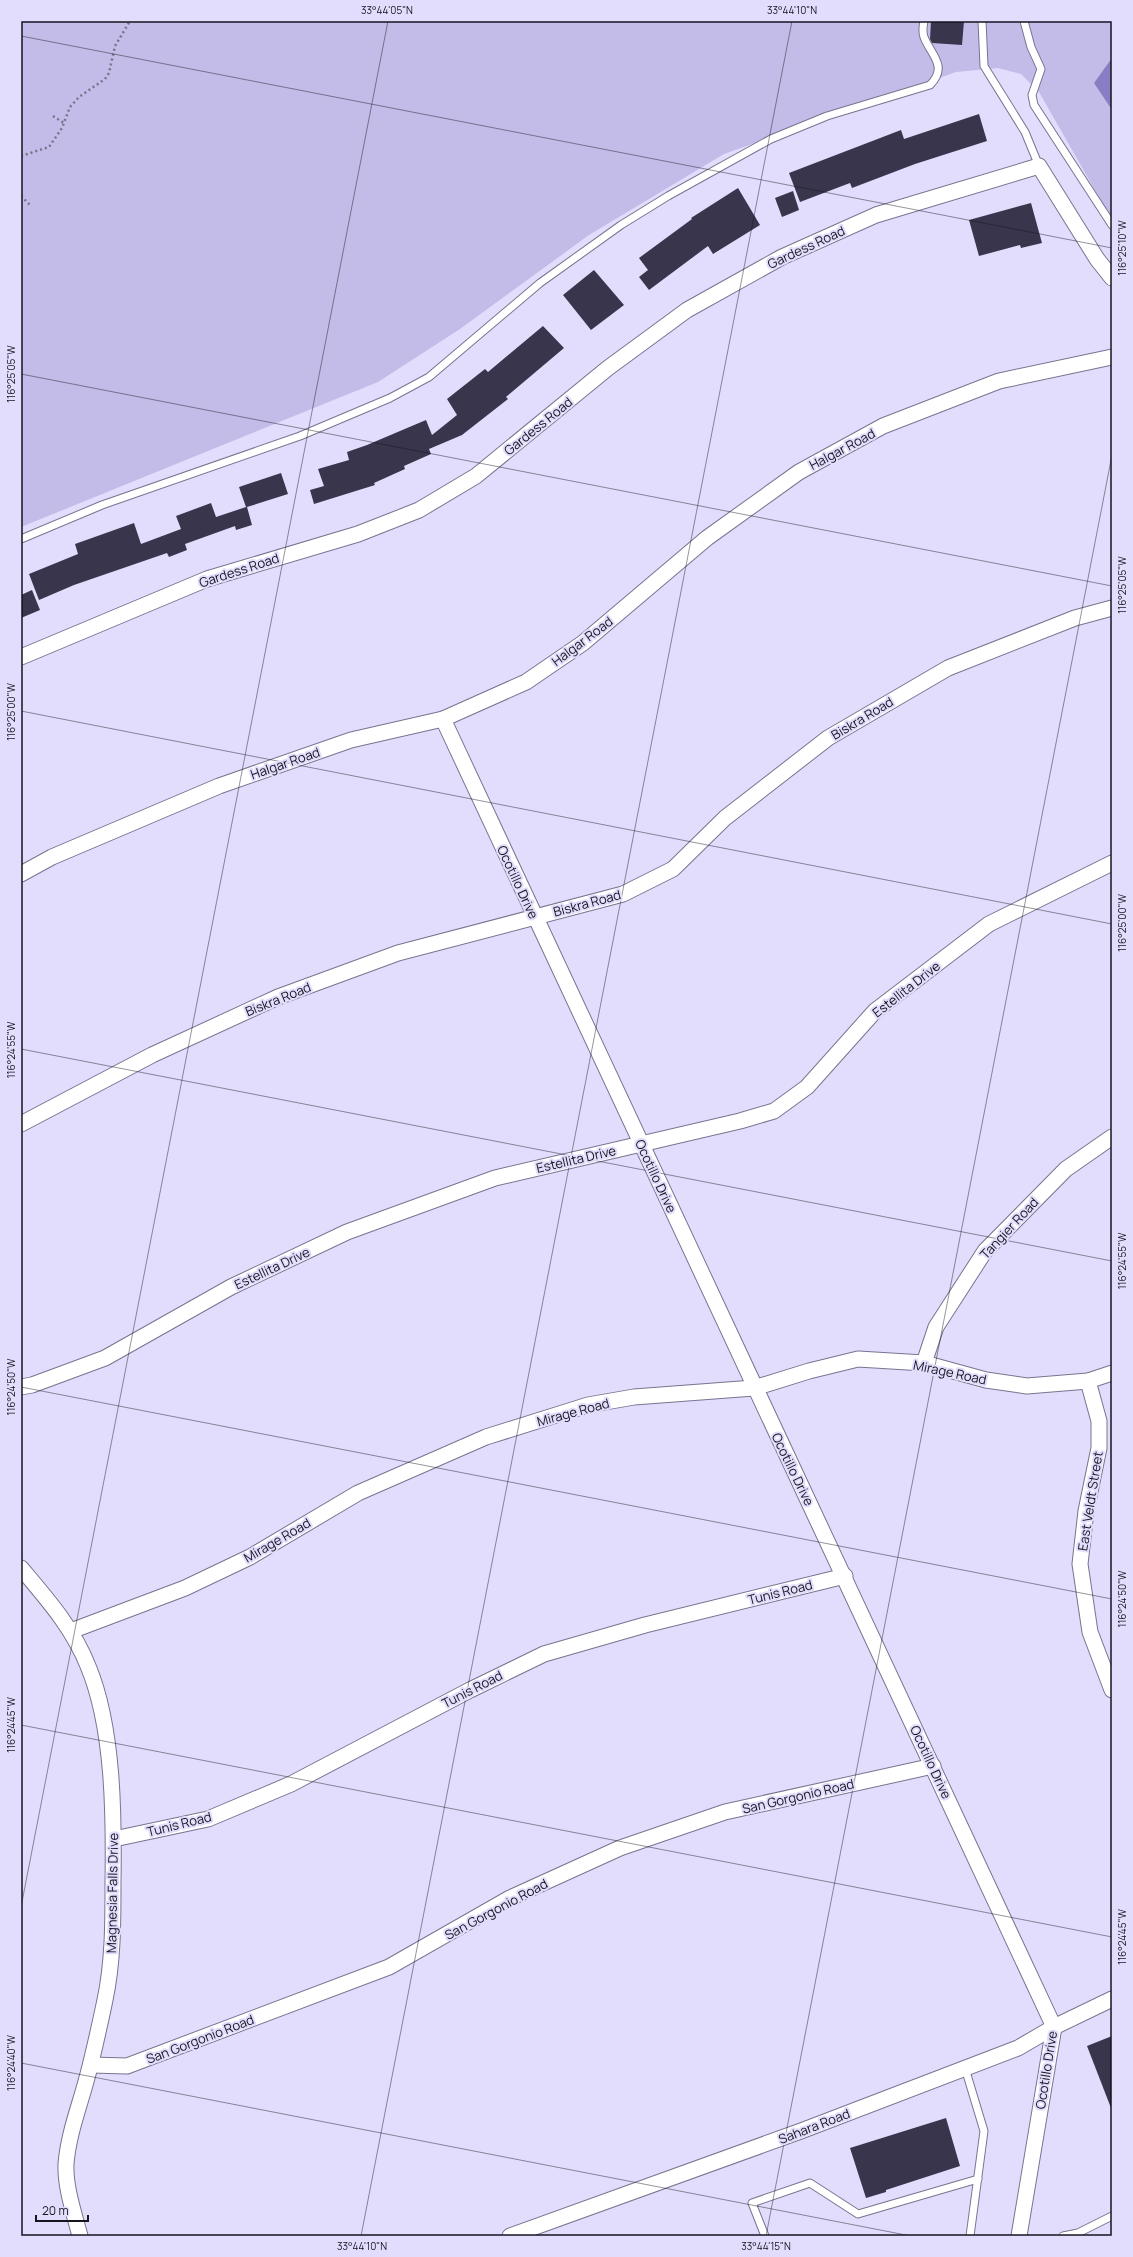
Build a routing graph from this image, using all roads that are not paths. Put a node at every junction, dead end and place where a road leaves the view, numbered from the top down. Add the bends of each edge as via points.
1 (924, 21) edge
2 (982, 21) edge
3 (1024, 21) edge
4 (1039, 166) junction
5 (1112, 225) edge
6 (1112, 278) edge
7 (1112, 357) edge
8 (21, 539) edge
9 (1112, 608) edge
10 (21, 657) edge
11 (443, 719) junction
12 (1112, 864) edge
13 (21, 874) edge
14 (534, 917) junction
15 (21, 1124) edge
16 (1112, 1137) edge
17 (641, 1144) junction
18 (924, 1363) junction
19 (1112, 1373) edge
20 (1088, 1381) junction
21 (21, 1386) edge
22 (754, 1388) junction
23 (21, 1568) edge
24 (845, 1576) junction
25 (71, 1630) junction
26 (1112, 1690) edge
27 (933, 1766) junction
28 (114, 1840) junction
29 (1112, 1999) edge
30 (1054, 2027) junction
31 (91, 2065) junction
32 (965, 2068) junction
33 (978, 2179) junction
34 (1112, 2216) edge
35 (80, 2236) edge
36 (510, 2236) edge
37 (765, 2236) edge
38 (970, 2236) edge
39 (1022, 2236) edge
40 (1063, 2236) edge

1 - 8 lane via 923,36 936,55 937,61 937,76 930,85 820,119 764,143 674,192 621,225 540,283 429,377 360,411 300,436 102,505
2 - 4 lane via 984,66 1025,132
3 - 5 lane via 1030,47 1042,69 1032,95 1034,105
4 - 6 street via 1097,259
4 - 10 street, Gardess Road via 876,215 782,257 686,310 608,368 476,476 419,510 358,534 207,579
7 - 11 street, Halgar Road via 999,381 884,426 805,468 707,538 583,643 526,682
9 - 14 street, Biskra Road via 1075,618 948,668 828,738 725,818 674,869 623,894
11 - 13 street, Halgar Road via 351,740 219,786 52,856
11 - 14 street, Ocotillo Drive
12 - 17 street, Estellita Drive via 989,924 875,1012 807,1087 774,1111
14 - 15 street, Biskra Road via 398,953 278,997 152,1055
14 - 17 street, Ocotillo Drive
16 - 18 street, Tangier Road via 1066,1169 985,1251 936,1327
17 - 21 street, Estellita Drive via 495,1178 347,1232 231,1287 105,1358 32,1385
17 - 22 street, Ocotillo Drive
18 - 20 street, Mirage Road via 986,1380 1027,1386
18 - 22 street, Mirage Road via 858,1359
19 - 20 street, Mirage Road
20 - 26 street, East Veldt Street via 1099,1420 1099,1448 1086,1511 1080,1564 1090,1632
22 - 24 street, Ocotillo Drive
22 - 25 street, Mirage Road via 626,1398 588,1405 486,1437 358,1492 250,1557 185,1588
23 - 25 street, Magnesia Falls Drive
24 - 27 street, Ocotillo Drive
24 - 28 street, Tunis Road via 645,1625 544,1654 291,1784 208,1819
25 - 28 street, Magnesia Falls Drive via 89,1666 101,1707 111,1779
27 - 30 street, Ocotillo Drive
27 - 31 street, San Gorgonio Road via 725,1812 620,1848 510,1898 389,1967 127,2066
28 - 31 street, Magnesia Falls Drive via 113,1934 106,1997
29 - 30 street, Sahara Road
30 - 32 street, Sahara Road via 1018,2048
30 - 39 street, Ocotillo Drive
31 - 35 street, Magnesia Falls Drive via 66,2164 69,2192
32 - 33 lane via 984,2131
32 - 36 street, Sahara Road via 801,2131
33 - 37 lane via 858,2214 810,2183 752,2203
33 - 38 lane
34 - 40 lane via 1078,2233

